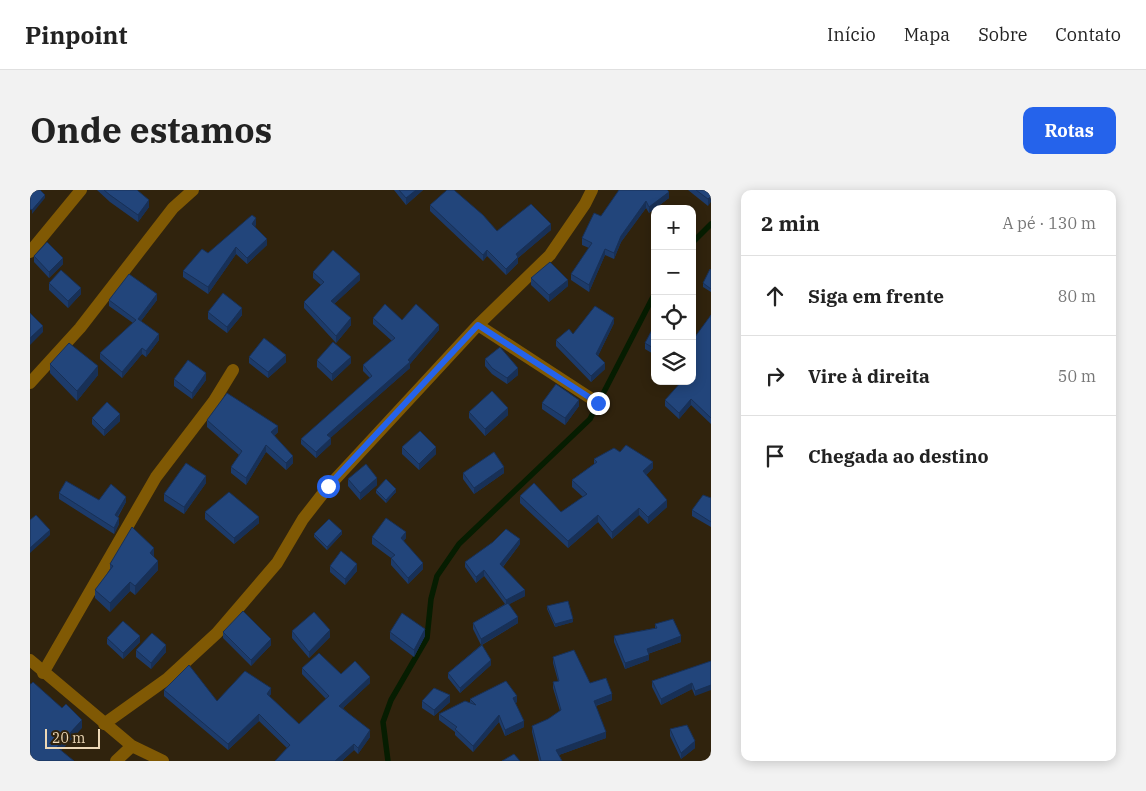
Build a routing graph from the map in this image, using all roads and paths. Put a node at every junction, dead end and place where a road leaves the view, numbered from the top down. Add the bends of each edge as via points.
1 (81, 190) edge
2 (193, 190) edge
3 (592, 190) edge
4 (30, 252) edge
5 (478, 325) junction
6 (233, 370) dead end
7 (30, 383) edge
8 (598, 403) dead end
9 (30, 660) edge
10 (43, 672) junction
11 (104, 724) junction
12 (132, 746) junction
13 (116, 761) edge
14 (163, 761) edge

1 - 4 street
2 - 7 street via 173,208 80,328
3 - 5 street via 550,255
5 - 8 street
5 - 11 street via 328,486 303,519 277,563 217,633 167,679
6 - 10 street via 214,401 156,477
9 - 10 street
10 - 11 street
11 - 12 street
12 - 13 street
12 - 14 street

